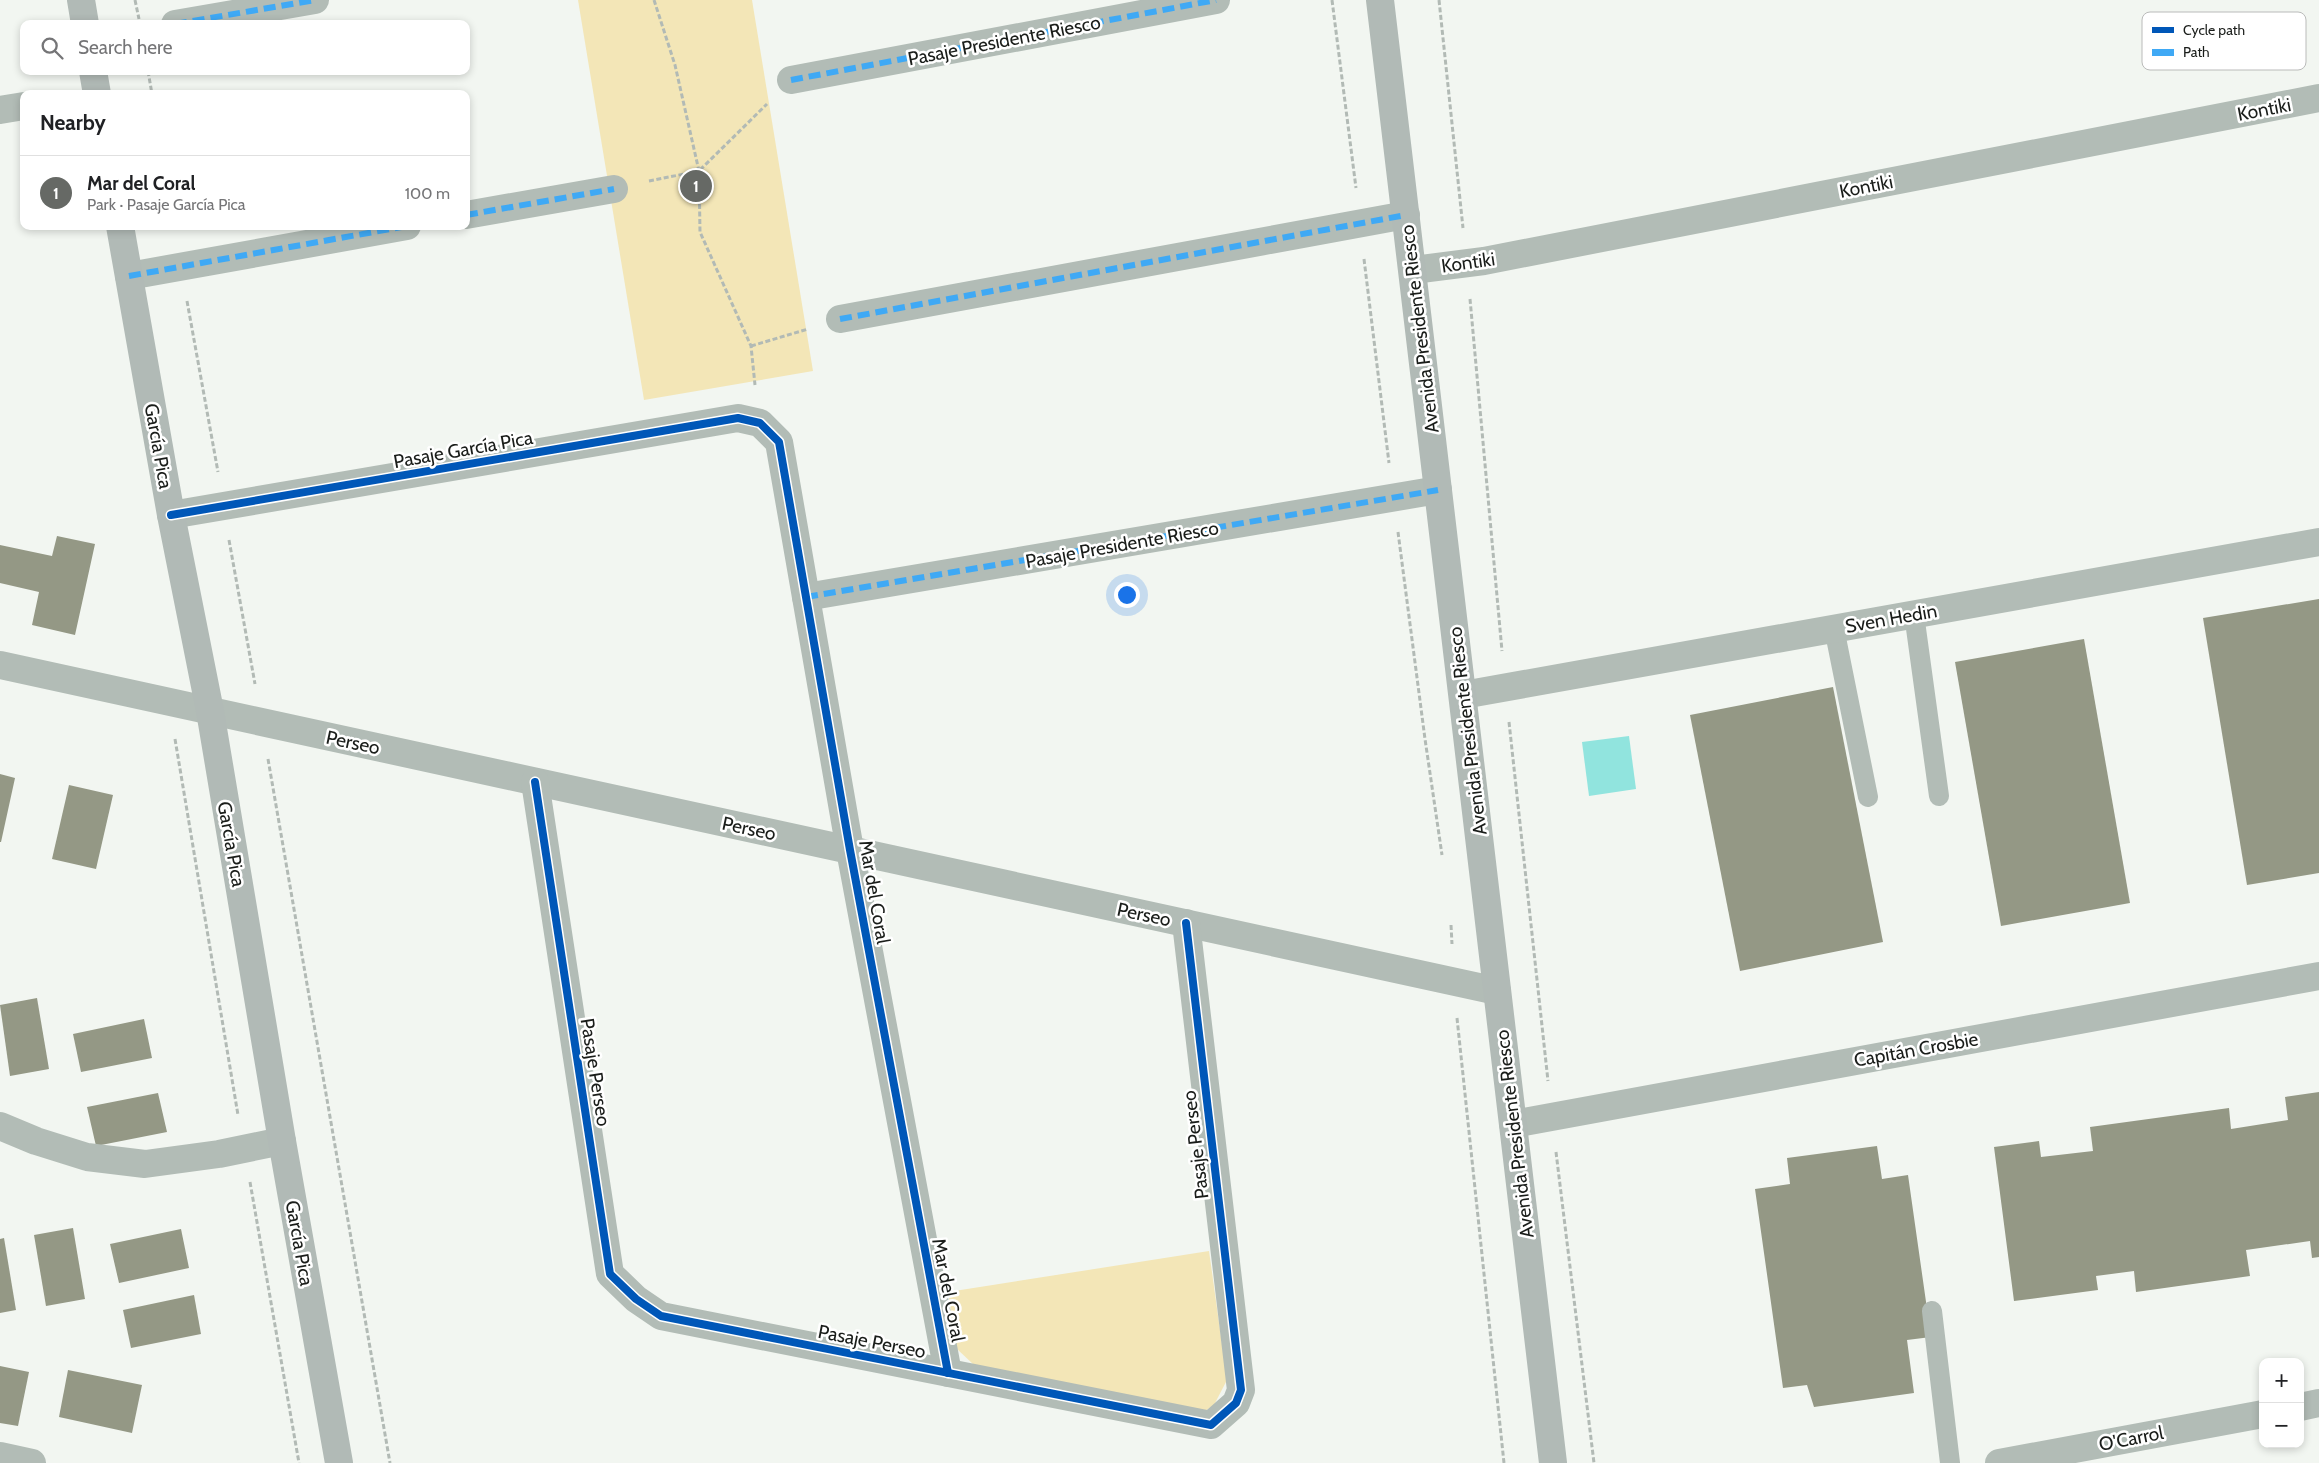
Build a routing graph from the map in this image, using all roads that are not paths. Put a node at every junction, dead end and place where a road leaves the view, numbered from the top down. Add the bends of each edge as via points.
1 (81, 0) edge
2 (315, 0) edge
3 (1216, 0) edge
4 (1380, 0) edge
5 (84, 20) edge
6 (198, 20) edge
7 (791, 80) road end
8 (2319, 98) edge
9 (20, 107) edge
10 (0, 110) edge
11 (614, 189) road end
12 (470, 215) edge
13 (1406, 215) junction
14 (121, 230) edge
15 (385, 230) edge
16 (1413, 270) junction
17 (129, 276) junction
18 (840, 320) road end
19 (760, 423) joint
20 (1438, 490) junction
21 (171, 515) junction
22 (2319, 542) edge
23 (806, 597) junction
24 (1914, 614) junction
25 (1834, 628) junction
26 (0, 665) edge
27 (1463, 695) junction
28 (210, 711) junction
29 (535, 782) junction
30 (1939, 796) dead end
31 (1868, 797) dead end
32 (850, 850) junction
33 (1186, 923) junction
34 (2319, 976) edge
35 (1497, 991) junction
36 (1513, 1124) junction
37 (0, 1126) edge
38 (282, 1141) junction
39 (1932, 1311) dead end
40 (948, 1373) junction
41 (2319, 1403) edge
42 (2304, 1406) edge
43 (2259, 1415) edge
44 (0, 1456) edge
45 (32, 1463) edge
46 (339, 1463) edge
47 (1553, 1463) edge
48 (1950, 1463) edge
49 (2000, 1463) edge

1 - 5 main road
2 - 6 street
3 - 7 street, Pasaje Presidente Riesco
4 - 13 main road, Avenida Presidente Riesco
8 - 16 street, Kontiki via 1466,263
9 - 10 street
11 - 12 street
13 - 16 main road, Avenida Presidente Riesco
13 - 18 street
14 - 17 main road, García Pica
15 - 17 street
16 - 20 main road, Avenida Presidente Riesco
17 - 21 main road, García Pica
19 - 21 street, Pasaje García Pica via 738,418
19 - 23 street, Mar del Coral via 779,442
20 - 23 street, Pasaje Presidente Riesco
20 - 27 main road, Avenida Presidente Riesco
21 - 28 main road, García Pica
22 - 24 street, Sven Hedin
23 - 32 street, Mar del Coral
24 - 25 street, Sven Hedin
24 - 30 lane
25 - 27 street, Sven Hedin
25 - 31 lane
26 - 28 street, Perseo
27 - 35 main road, Avenida Presidente Riesco
28 - 29 street, Perseo
28 - 38 main road, García Pica
29 - 32 street, Perseo
29 - 40 street, Pasaje Perseo via 610,1274 636,1299 661,1316
32 - 33 street, Perseo
32 - 40 street, Mar del Coral
33 - 35 street, Perseo
33 - 40 street, Pasaje Perseo via 1241,1390 1236,1403 1211,1425
34 - 36 street, Capitán Crosbie
35 - 36 main road, Avenida Presidente Riesco
36 - 47 main road, Avenida Presidente Riesco
37 - 38 street via 87,1158 145,1164
38 - 46 main road, García Pica
39 - 48 lane
41 - 42 street
43 - 49 street, O'Carrol
44 - 45 street

